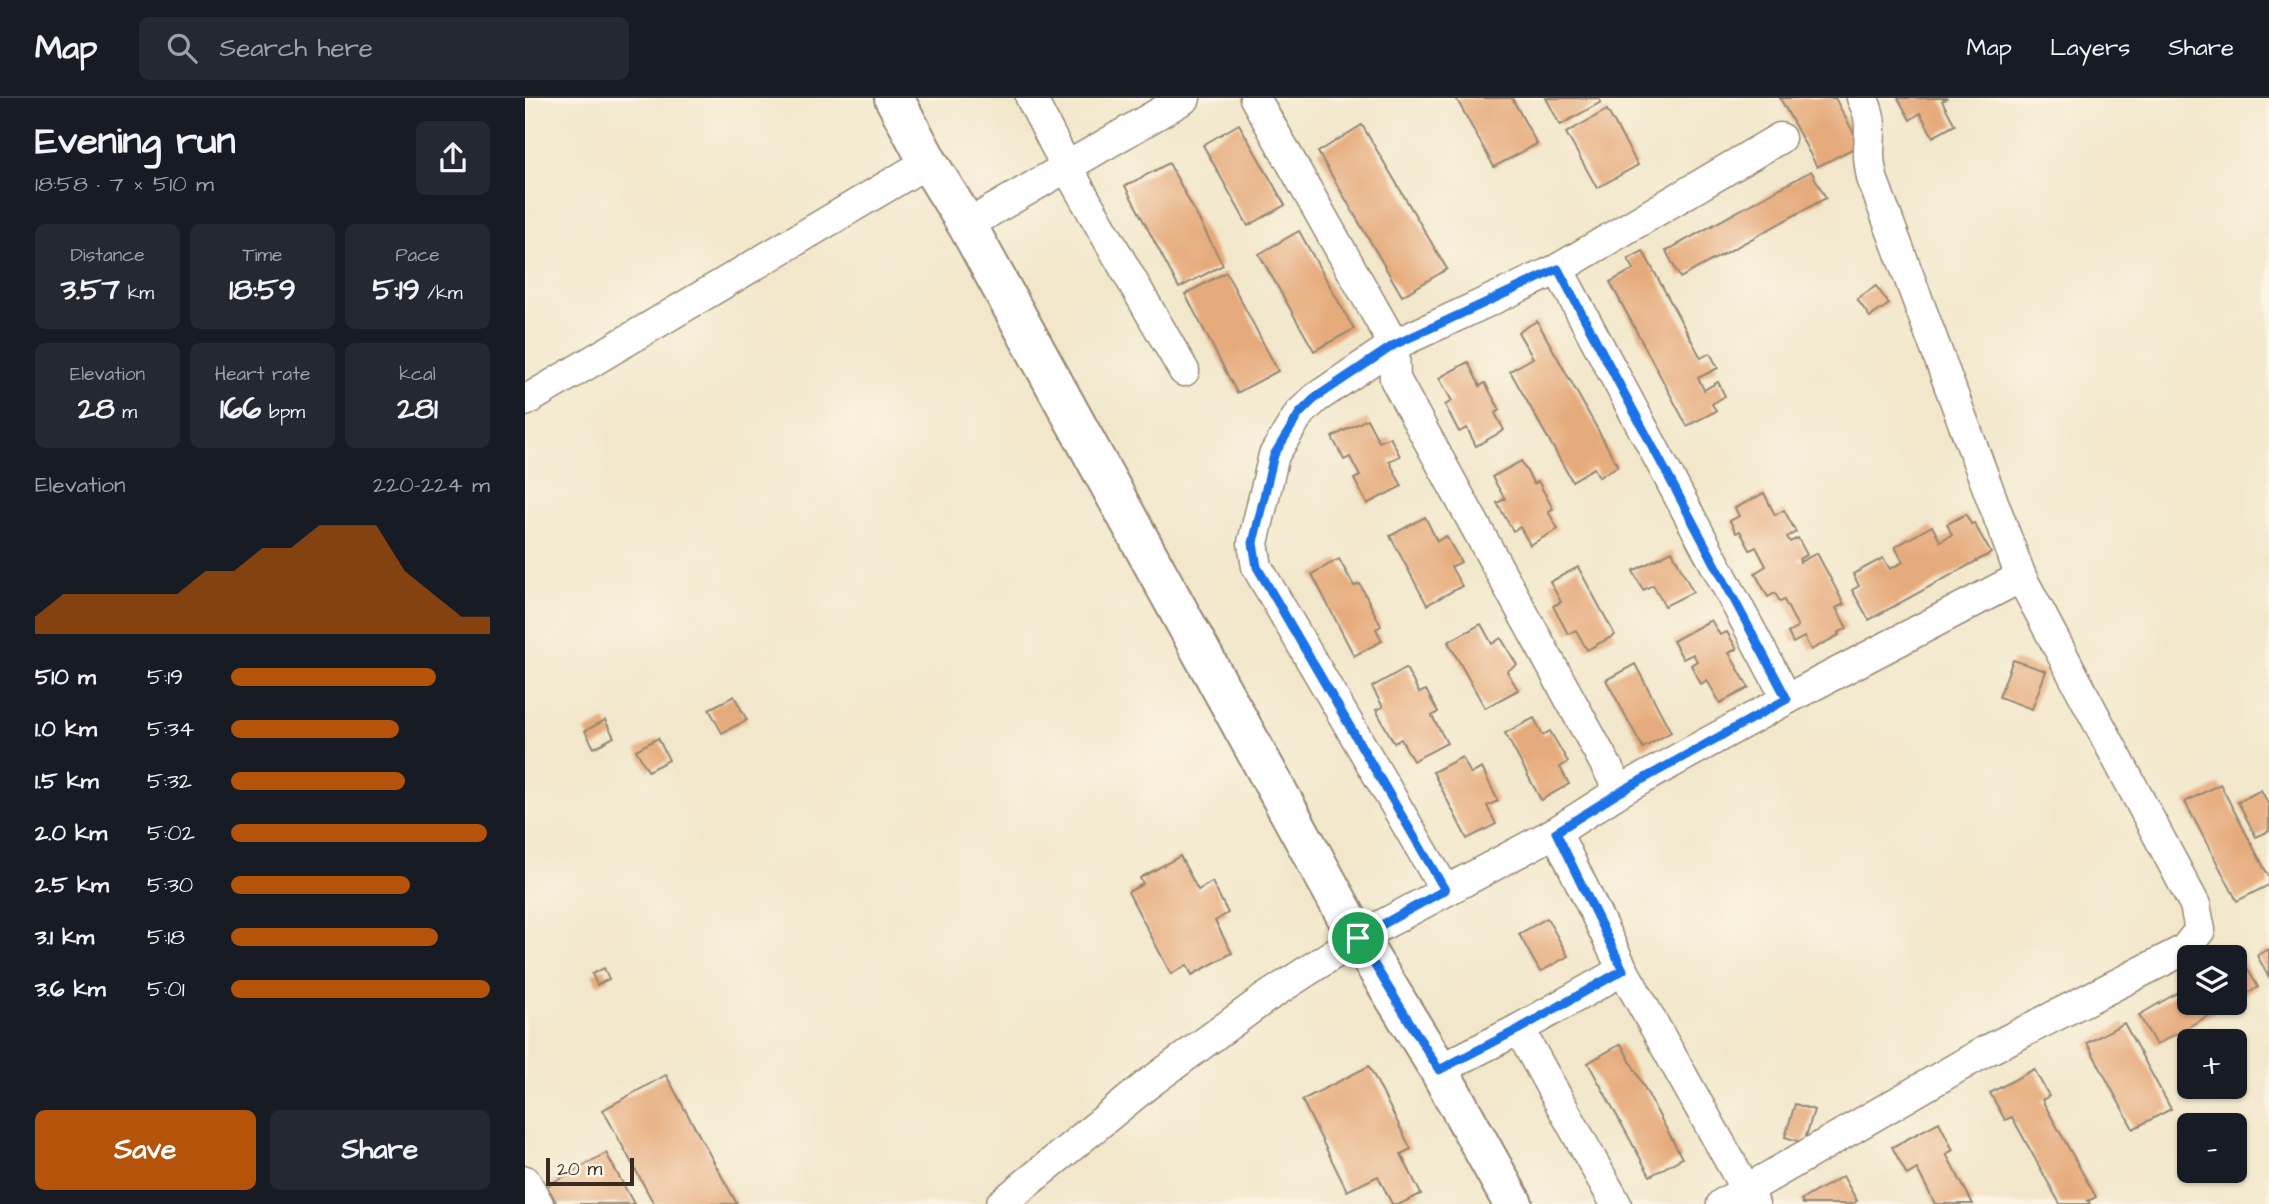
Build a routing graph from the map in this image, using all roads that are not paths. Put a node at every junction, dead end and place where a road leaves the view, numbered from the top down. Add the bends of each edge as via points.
1 (894, 98) edge
2 (1031, 98) edge
3 (1185, 98) edge
4 (1255, 98) edge
5 (1862, 98) edge
6 (1780, 138) dead end
7 (928, 162) junction
8 (1066, 166) junction
9 (967, 225) junction
10 (1558, 269) junction
11 (1394, 345) junction
12 (1184, 371) dead end
13 (525, 401) edge
14 (2021, 577) junction
15 (1787, 699) junction
16 (1620, 792) junction
17 (1556, 832) junction
18 (1445, 890) junction
19 (1358, 938) junction
20 (1623, 970) junction
21 (1519, 1029) junction
22 (1439, 1070) junction
23 (525, 1181) edge
24 (1741, 1200) edge
25 (538, 1204) edge
26 (1001, 1204) edge
27 (1513, 1204) edge
28 (1616, 1204) edge

1 - 7 street
2 - 8 street
3 - 8 street
4 - 11 street
5 - 14 street via 1871,126 1868,157 1872,178
6 - 10 street
7 - 9 street
7 - 13 street
8 - 9 street
8 - 12 street
9 - 19 street
10 - 11 street
10 - 15 street
11 - 16 street via 1395,379
11 - 18 street via 1315,398 1299,414 1274,455 1253,543 1257,567
14 - 15 street
14 - 24 street via 2195,905 2200,930 2184,950 1984,1052
15 - 16 street
16 - 17 street
17 - 18 street
17 - 20 street
18 - 19 street
19 - 22 street
19 - 26 street via 1264,999 1148,1084
20 - 21 street
20 - 24 street
21 - 22 street
21 - 28 street
22 - 27 street
23 - 25 street

